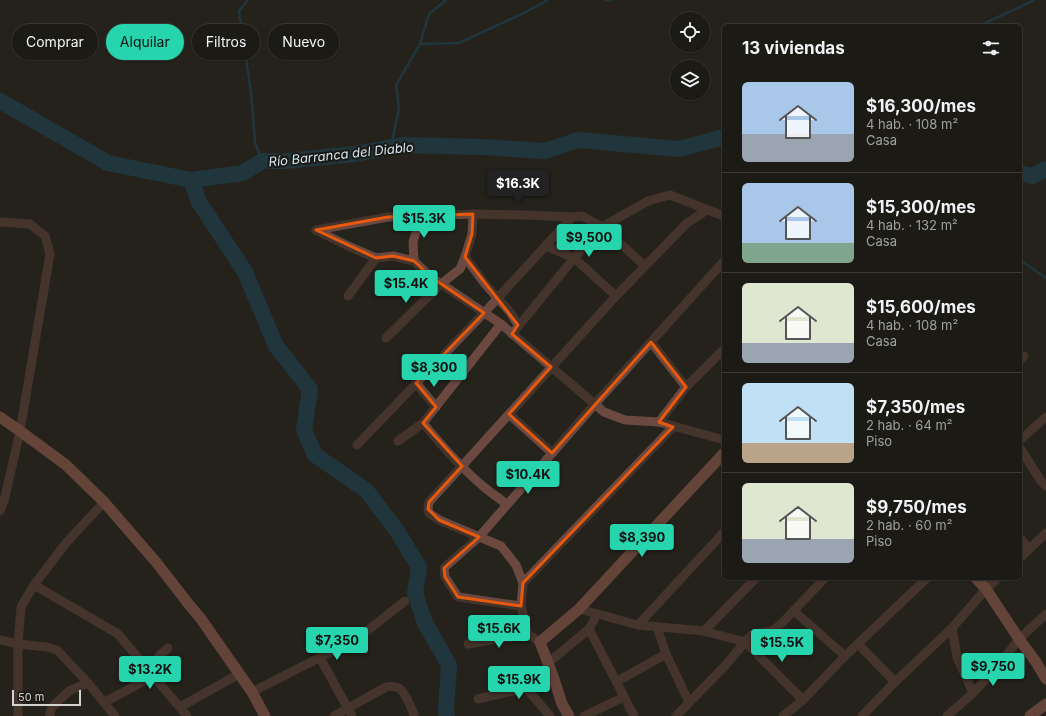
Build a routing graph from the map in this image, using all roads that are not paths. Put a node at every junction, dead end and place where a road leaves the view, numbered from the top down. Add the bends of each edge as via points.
1 (707, 210) junction
2 (473, 214) junction
3 (421, 216) junction
4 (722, 216) edge
5 (572, 218) junction
6 (0, 222) edge
7 (602, 227) junction
8 (546, 246) junction
9 (376, 258) junction
10 (465, 258) junction
11 (574, 258) junction
12 (414, 261) junction
13 (722, 263) edge
14 (645, 266) junction
15 (441, 284) junction
16 (348, 296) dead end
17 (616, 296) junction
18 (498, 297) junction
19 (484, 313) junction
20 (500, 324) junction
21 (518, 325) junction
22 (512, 334) junction
23 (386, 338) dead end
24 (651, 342) junction
25 (722, 356) edge
26 (551, 367) junction
27 (416, 383) junction
28 (686, 387) junction
29 (595, 404) junction
30 (436, 407) junction
31 (509, 414) junction
32 (0, 417) edge
33 (1046, 418) edge
34 (659, 422) junction
35 (423, 423) junction
36 (673, 427) junction
37 (20, 431) junction
38 (1022, 438) edge
39 (722, 439) edge
40 (398, 441) dead end
41 (357, 445) dead end
42 (1022, 451) edge
43 (552, 452) junction
44 (722, 455) edge
45 (462, 466) junction
46 (1046, 486) edge
47 (104, 502) junction
48 (506, 504) junction
49 (0, 511) edge
50 (1046, 533) edge
51 (722, 534) edge
52 (479, 537) junction
53 (1022, 540) edge
54 (1029, 549) junction
55 (1022, 556) edge
56 (754, 580) edge
57 (823, 580) edge
58 (925, 580) edge
59 (978, 580) edge
60 (996, 580) edge
61 (523, 583) junction
62 (34, 585) junction
63 (986, 590) junction
64 (405, 601) dead end
65 (521, 606) junction
66 (579, 609) junction
67 (794, 611) junction
68 (597, 614) junction
69 (1046, 614) edge
70 (638, 625) junction
71 (657, 627) junction
72 (952, 628) junction
73 (589, 629) junction
74 (704, 631) junction
75 (528, 634) junction
76 (1019, 639) junction
77 (0, 640) edge
78 (540, 642) junction
79 (745, 642) junction
80 (18, 644) junction
81 (468, 644) dead end
82 (858, 644) junction
83 (168, 648) dead end
84 (666, 654) junction
85 (845, 656) junction
86 (320, 658) junction
87 (548, 663) junction
88 (239, 674) junction
89 (153, 676) junction
90 (554, 679) junction
91 (1046, 679) edge
92 (616, 682) junction
93 (895, 682) junction
94 (88, 683) junction
95 (526, 688) junction
96 (252, 692) junction
97 (972, 693) junction
98 (624, 697) junction
99 (478, 699) dead end
100 (804, 700) junction
101 (104, 702) junction
102 (689, 702) junction
103 (1046, 704) edge
104 (180, 707) junction
105 (350, 712) edge
106 (50, 714) edge
107 (18, 716) edge
108 (115, 716) edge
109 (187, 716) edge
110 (265, 716) edge
111 (334, 716) edge
112 (414, 716) edge
113 (550, 716) edge
114 (569, 716) edge
115 (584, 716) edge
116 (634, 716) edge
117 (676, 716) edge
118 (783, 716) edge
119 (862, 716) edge
120 (947, 716) edge
121 (1030, 716) edge

1 - 4 street
1 - 7 street via 670,196 648,200
1 - 14 street via 687,223
2 - 3 street
2 - 5 street
2 - 10 street via 472,234
3 - 9 street via 388,217 316,230
3 - 12 street via 413,242
5 - 7 street via 582,216
5 - 8 street
6 - 37 street via 30,224 45,236 50,254
7 - 11 street
7 - 14 street
8 - 11 street
8 - 18 street
9 - 12 street via 393,256
9 - 16 street
10 - 15 street via 460,269
10 - 18 street
11 - 17 street
11 - 21 street
12 - 15 street
13 - 24 street
14 - 17 street
15 - 19 street
15 - 23 street
17 - 26 street
18 - 19 street
18 - 21 street
19 - 20 street
19 - 27 street
20 - 22 street
20 - 30 street
21 - 22 street
22 - 26 street
24 - 28 street
24 - 29 street
25 - 28 street
26 - 29 street
26 - 31 street
27 - 30 street
27 - 41 street
28 - 34 street
29 - 34 street via 604,412 625,420
29 - 43 street
30 - 35 street
31 - 43 street
31 - 45 street
32 - 37 main road
33 - 38 street
34 - 36 street
35 - 40 street
35 - 45 street
36 - 39 street
36 - 61 street
37 - 47 main road via 66,465
37 - 49 street
42 - 46 street
43 - 48 street
44 - 66 main road
45 - 48 street via 484,488
45 - 52 street via 429,502 428,509 430,514 439,520
47 - 62 street via 66,543
47 - 88 main road via 201,619
48 - 52 street
50 - 54 street
51 - 70 street
52 - 61 street via 501,546 516,564
52 - 65 street via 444,568 445,577 458,597
53 - 54 street
54 - 55 street
56 - 74 street
57 - 67 street
58 - 82 street
59 - 63 main road
60 - 63 street
61 - 65 street
62 - 80 street via 21,607
62 - 89 street via 118,634
63 - 72 street
63 - 76 main road
64 - 86 street via 358,638
65 - 75 street
66 - 68 street
66 - 78 main road
67 - 79 street via 776,629 753,634
67 - 85 street
68 - 70 street
68 - 73 street
69 - 76 street
70 - 71 street
71 - 74 street
71 - 84 street
72 - 93 street
72 - 97 street via 957,657
73 - 87 street
73 - 92 street
74 - 79 street
75 - 78 street
75 - 81 street
76 - 91 main road
76 - 97 street via 1000,664
77 - 80 street
78 - 87 main road
79 - 100 street
79 - 102 street
80 - 94 street via 57,650
80 - 107 street
82 - 85 street
82 - 93 street
83 - 89 street via 151,668
84 - 92 street
84 - 102 street
85 - 100 street
86 - 96 street
86 - 105 street
87 - 90 main road
88 - 96 main road
88 - 104 street
89 - 101 street
89 - 104 street
90 - 95 street
90 - 114 main road
92 - 98 street
93 - 119 street
94 - 101 street
94 - 106 street via 69,691 52,707
95 - 99 street
95 - 113 street
96 - 110 main road
97 - 120 street
98 - 115 street
98 - 116 street
100 - 118 street
101 - 108 street
102 - 117 street
103 - 121 main road
104 - 109 street
105 - 111 street
105 - 112 street via 386,687 393,686 403,692

